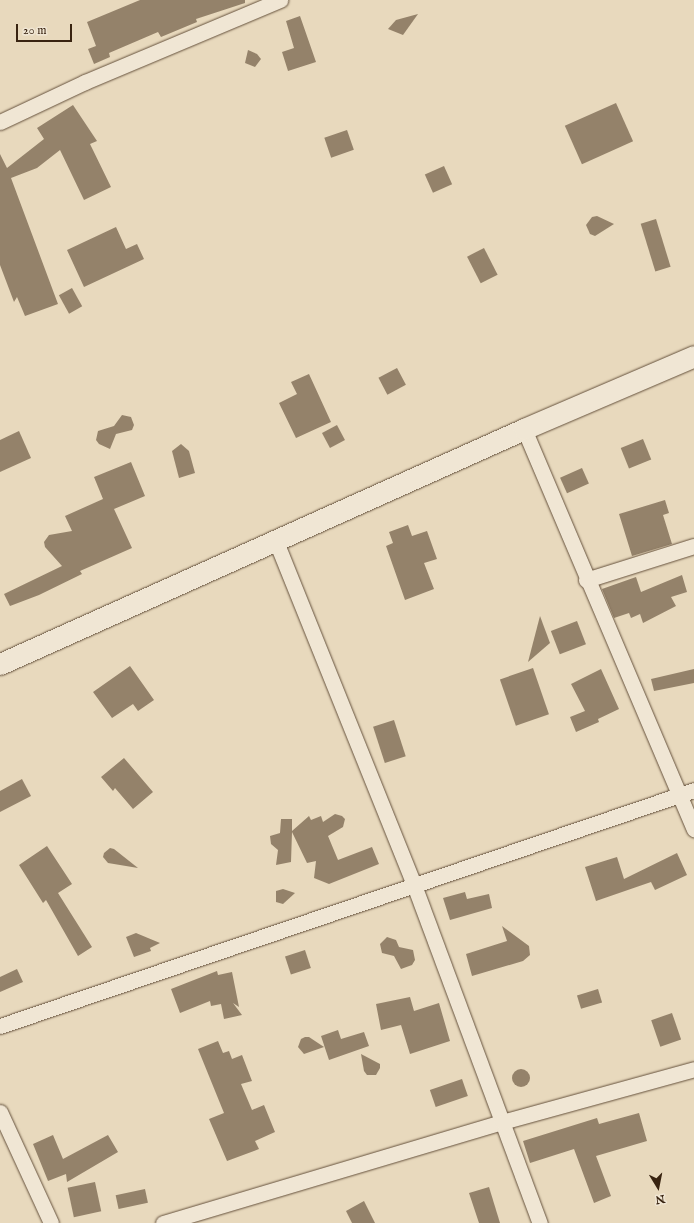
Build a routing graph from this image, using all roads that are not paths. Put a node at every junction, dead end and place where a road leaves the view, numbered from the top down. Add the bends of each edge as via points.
1 (280, 0) edge
2 (0, 122) edge
3 (694, 356) edge
4 (524, 429) junction
5 (275, 539) junction
6 (694, 546) edge
7 (586, 580) junction
8 (0, 664) edge
9 (694, 790) edge
10 (678, 795) junction
11 (694, 830) edge
12 (414, 885) junction
13 (0, 1026) edge
14 (694, 1069) edge
15 (0, 1112) edge
16 (502, 1122) junction
17 (51, 1223) edge
18 (162, 1223) edge
19 (540, 1223) edge

1 - 2 street via 85,82
3 - 4 main road
4 - 5 main road
4 - 7 street
5 - 8 main road
5 - 12 street
6 - 7 street
7 - 10 street
9 - 10 street
10 - 11 street
10 - 12 street
12 - 13 street
12 - 16 street
14 - 16 street
15 - 17 street
16 - 18 street
16 - 19 street

